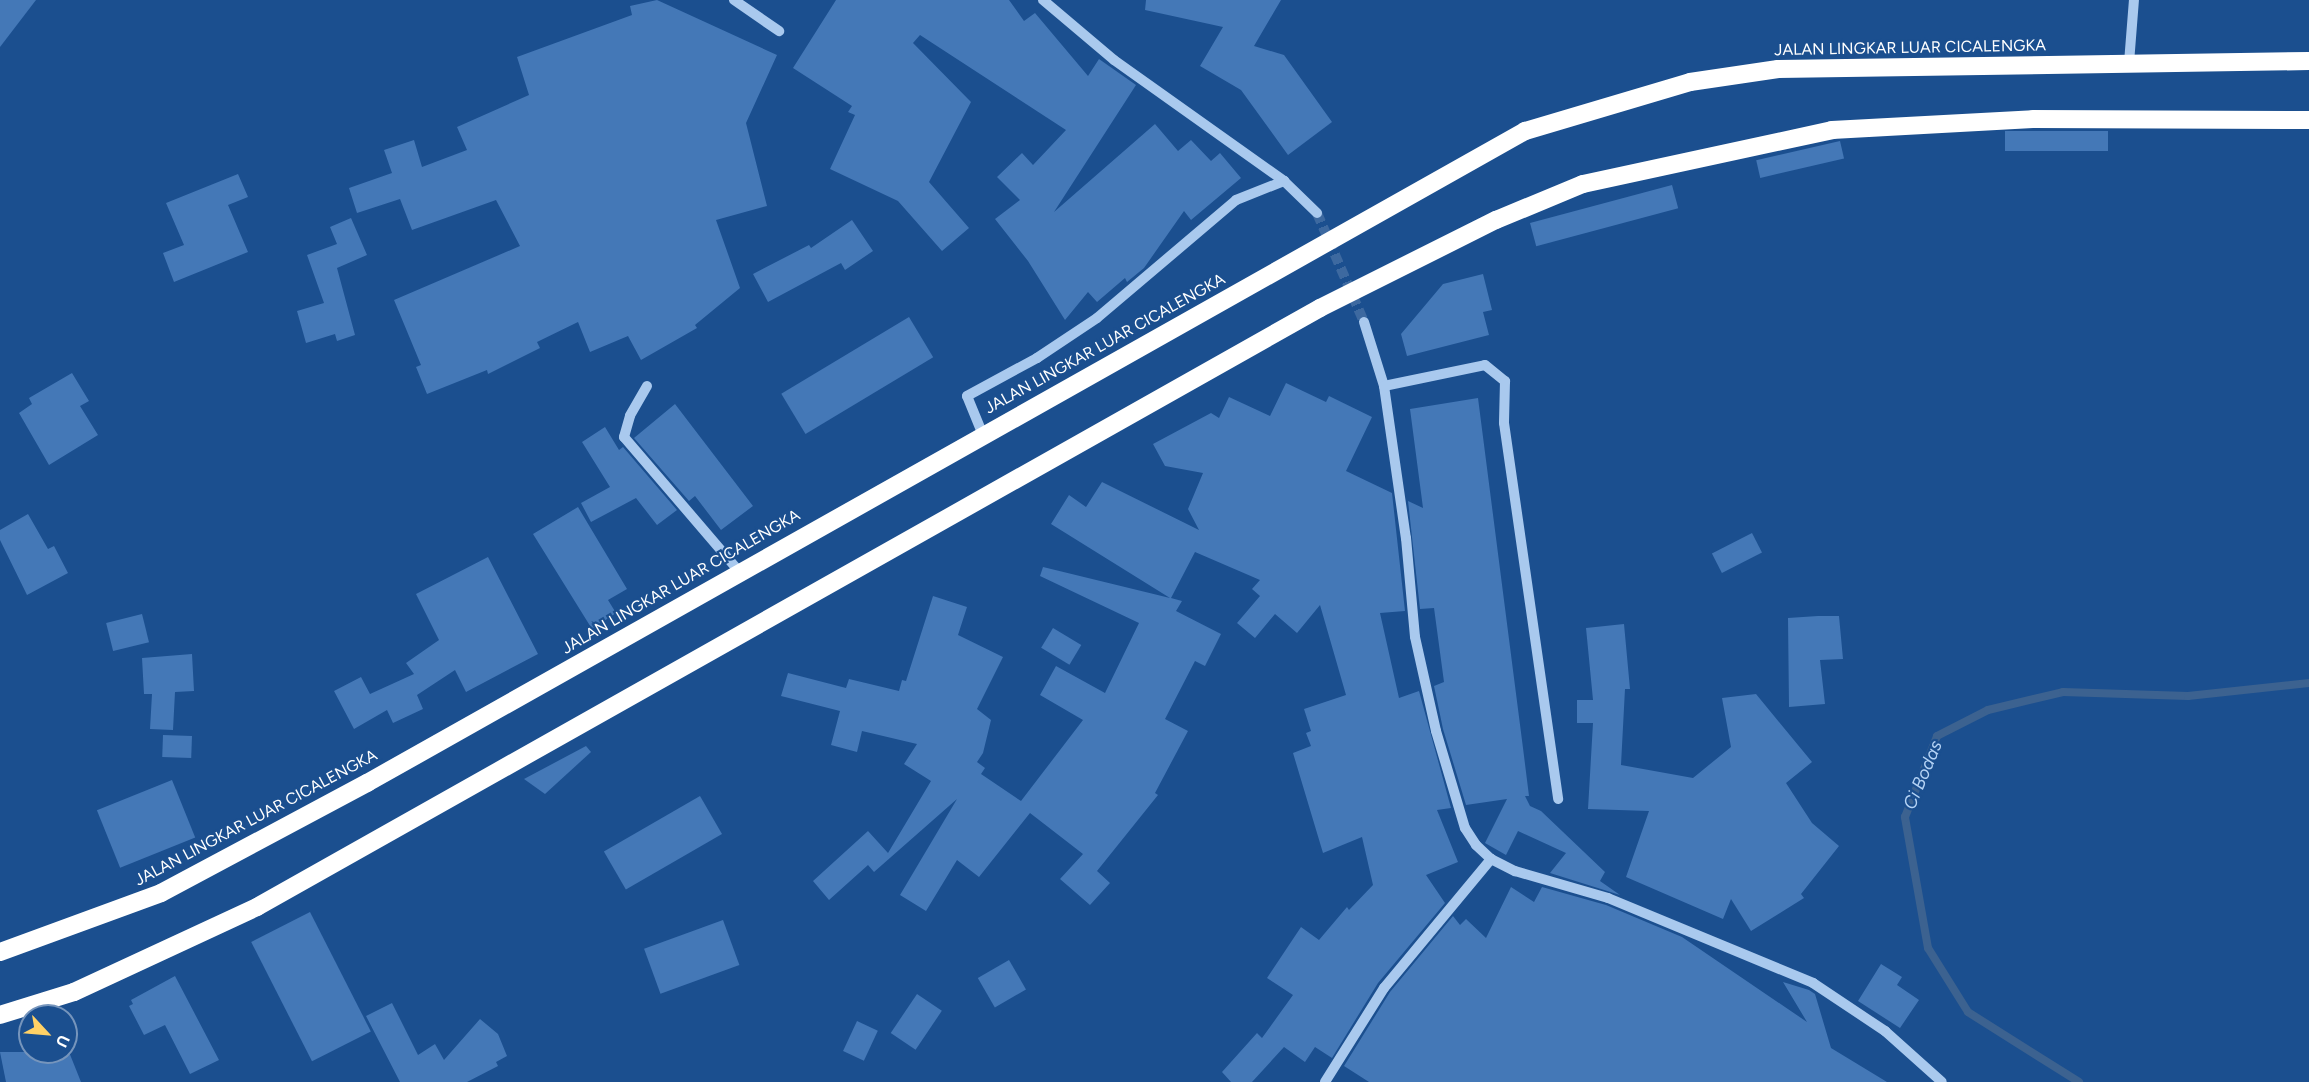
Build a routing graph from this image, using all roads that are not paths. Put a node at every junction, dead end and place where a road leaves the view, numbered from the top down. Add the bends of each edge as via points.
1 (734, 0) edge
2 (1042, 0) edge
3 (2134, 0) edge
4 (779, 31) dead end
5 (2309, 61) edge
6 (2129, 63) junction
7 (2309, 120) edge
8 (1284, 180) junction
9 (1317, 213) tunnel mouth
10 (1364, 322) tunnel mouth
11 (647, 386) dead end
12 (1384, 386) junction
13 (983, 435) junction
14 (739, 571) junction
15 (1558, 799) dead end
16 (1491, 860) junction
17 (0, 952) edge
18 (0, 1015) edge
19 (1325, 1082) edge
20 (1942, 1082) edge

1 - 4 street
2 - 8 street via 1114,60
3 - 6 street
5 - 6 highway, JALAN LINGKAR LUAR CICALENGKA
6 - 13 highway, JALAN LINGKAR LUAR CICALENGKA via 1779,69 1690,82 1525,131
7 - 18 highway via 2033,119 1832,130 1583,184 1496,220 1320,308 257,907 74,992
8 - 9 street
8 - 13 street via 1236,200 1097,318 1037,358 967,396
10 - 12 street
11 - 14 street via 627,422 624,437
12 - 15 street via 1485,365 1505,381 1504,423
12 - 16 street via 1406,538 1415,637 1436,731 1465,828
13 - 14 highway, JALAN LINGKAR LUAR CICALENGKA
14 - 17 highway, JALAN LINGKAR LUAR CICALENGKA via 367,783 161,893
16 - 19 street via 1384,988
16 - 20 street via 1515,871 1608,898 1813,983 1885,1031

